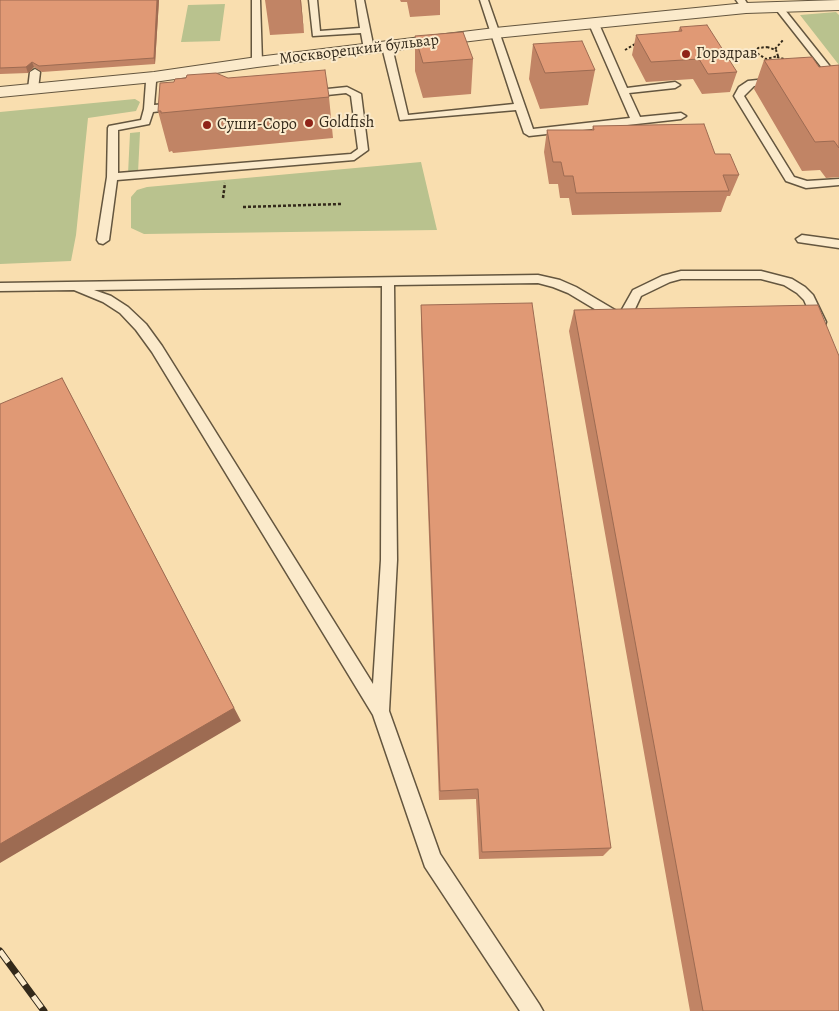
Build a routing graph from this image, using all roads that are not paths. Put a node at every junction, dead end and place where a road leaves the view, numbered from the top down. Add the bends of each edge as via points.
1 (256, 0) edge
2 (313, 0) edge
3 (360, 0) edge
4 (484, 0) edge
5 (743, 4) edge
6 (830, 4) edge
7 (778, 7) junction
8 (594, 24) junction
9 (366, 30) junction
10 (495, 33) junction
11 (387, 47) junction
12 (369, 49) junction
13 (257, 62) junction
14 (833, 76) junction
15 (154, 77) junction
16 (814, 77) edge
17 (785, 80) edge
18 (839, 84) edge
19 (675, 85) dead end
20 (624, 91) junction
21 (0, 92) edge
22 (297, 95) edge
23 (189, 105) edge
24 (520, 107) junction
25 (149, 109) junction
26 (681, 116) dead end
27 (636, 120) junction
28 (112, 177) junction
29 (839, 182) edge
30 (802, 239) dead end
31 (103, 240) dead end
32 (839, 244) edge
33 (388, 280) junction
34 (60, 285) junction
35 (0, 287) edge
36 (824, 333) edge
37 (380, 711) junction
38 (532, 1011) edge

1 - 13 lane
2 - 9 lane via 316,34
3 - 9 lane
4 - 10 lane
5 - 7 street, Москворецкий бульвар
5 - 8 street, Москворецкий бульвар
6 - 7 street, Москворецкий бульвар
7 - 14 lane
8 - 10 street, Москворецкий бульвар
8 - 20 lane
9 - 12 lane
10 - 11 street, Москворецкий бульвар
10 - 24 lane
11 - 12 street, Москворецкий бульвар
11 - 24 lane via 404,118
12 - 13 street, Москворецкий бульвар
13 - 15 street, Москворецкий бульвар
14 - 16 lane
14 - 18 lane
15 - 21 street, Москворецкий бульвар via 34,81
15 - 25 lane
17 - 29 lane via 751,83 739,96 790,179 806,185
19 - 20 lane
20 - 27 lane
22 - 28 lane via 347,90 356,94 364,150 354,157
23 - 25 lane
24 - 27 lane via 529,133
25 - 28 lane via 145,122 113,128
26 - 27 lane
28 - 31 lane
30 - 32 lane
33 - 34 lane
33 - 36 lane via 538,278 572,290 623,322 637,293 666,278 681,275 762,275 788,282 810,298
33 - 37 lane via 389,560
34 - 35 lane
34 - 37 lane via 86,290 107,299 141,327
37 - 38 lane via 432,860

